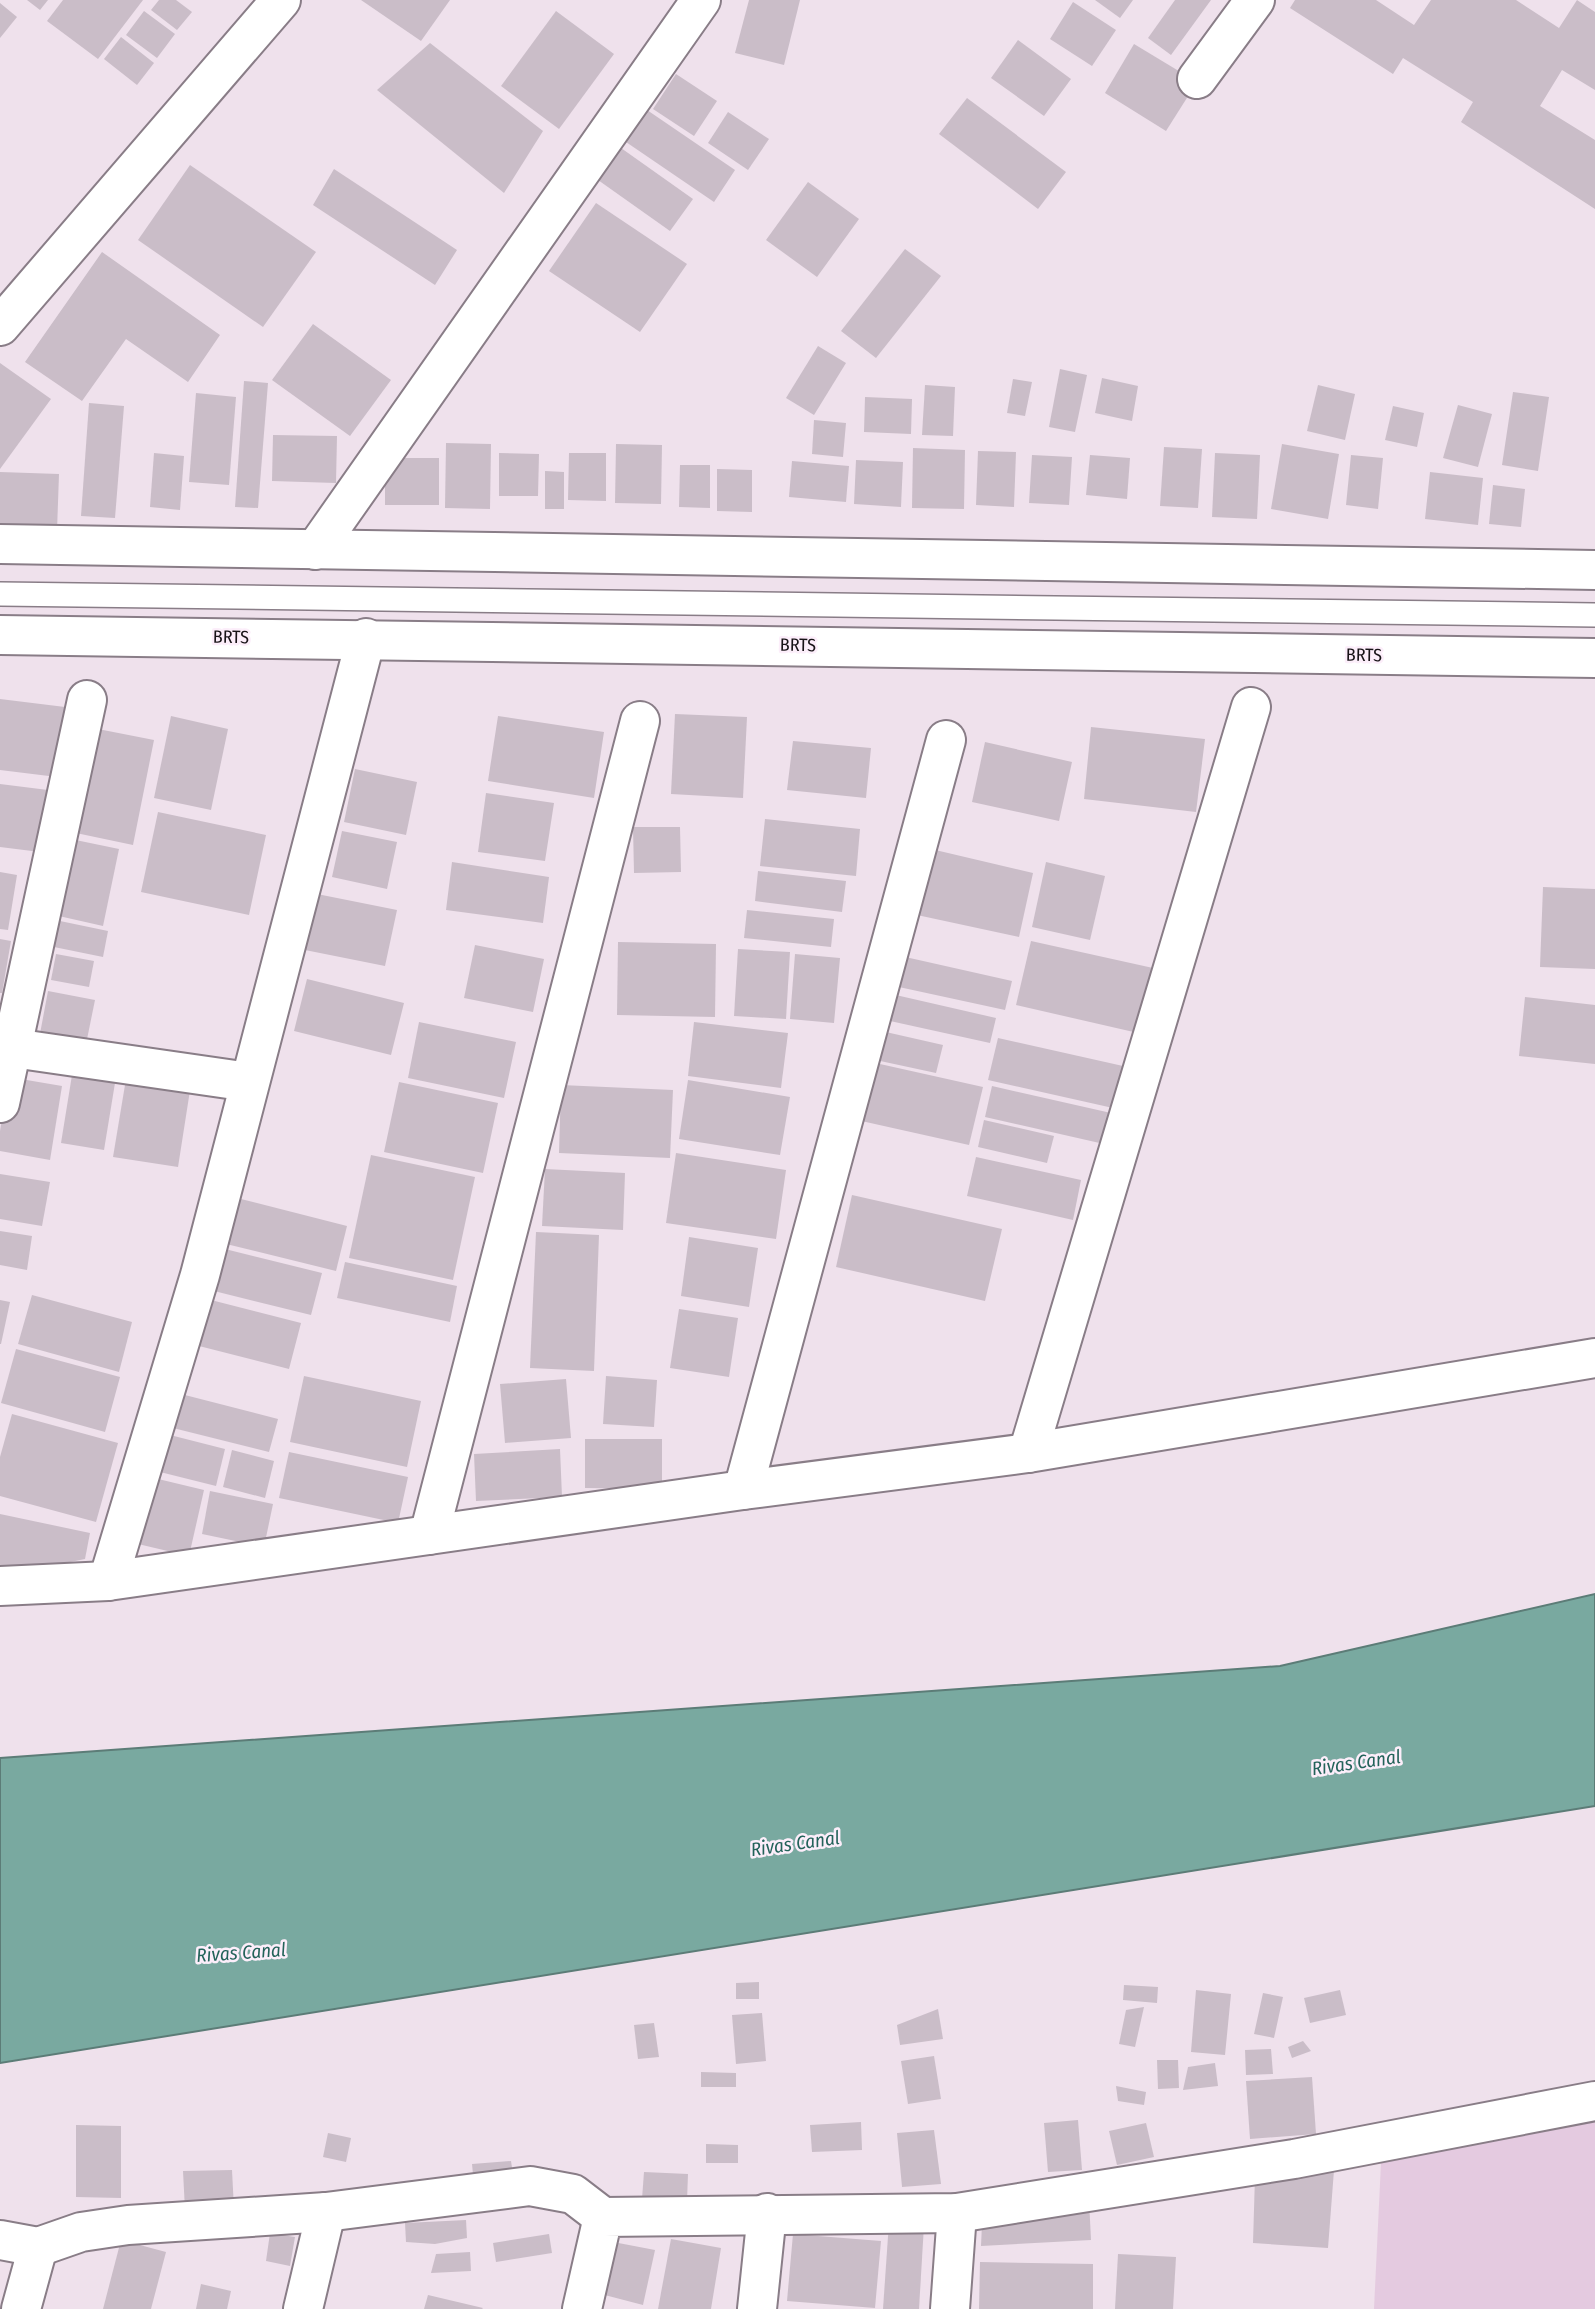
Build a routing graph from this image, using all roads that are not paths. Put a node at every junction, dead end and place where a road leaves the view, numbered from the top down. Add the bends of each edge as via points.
1 (281, 0) edge
2 (701, 0) edge
3 (1255, 0) edge
4 (1197, 79) dead end
5 (0, 326) edge
6 (0, 544) edge
7 (315, 550) junction
8 (1595, 570) edge
9 (0, 594) edge
10 (1595, 615) edge
11 (0, 635) edge
12 (366, 638) junction
13 (1595, 658) edge
14 (87, 700) dead end
15 (1251, 707) dead end
16 (640, 722) dead end
17 (946, 740) dead end
18 (13, 1048) junction
19 (249, 1082) junction
20 (0, 1103) edge
21 (1595, 1358) edge
22 (1028, 1454) junction
23 (743, 1490) junction
24 (429, 1535) junction
25 (108, 1581) junction
26 (0, 1586) edge
27 (1595, 2101) edge
28 (326, 2212) junction
29 (768, 2213) junction
30 (957, 2213) junction
31 (603, 2217) junction
32 (0, 2240) edge
33 (38, 2247) junction
34 (21, 2309) edge
35 (303, 2309) edge
36 (582, 2309) edge
37 (757, 2309) edge
38 (950, 2309) edge

1 - 5 street
2 - 7 street
3 - 4 street
6 - 7 street
7 - 8 street
9 - 10 lane
11 - 12 street, BRTS
12 - 13 street, BRTS
12 - 19 street
14 - 18 street
15 - 22 street
16 - 24 street
17 - 23 street
18 - 19 street
18 - 20 street
19 - 25 street via 200,1275
21 - 22 street
22 - 23 street
23 - 24 street
24 - 25 street
25 - 26 street
27 - 30 street via 1294,2159
28 - 31 street via 530,2186 573,2194
28 - 33 street via 128,2225 81,2232
28 - 35 street
29 - 30 street
29 - 31 street
29 - 37 street
30 - 38 street
31 - 36 street
32 - 33 street
33 - 34 street

